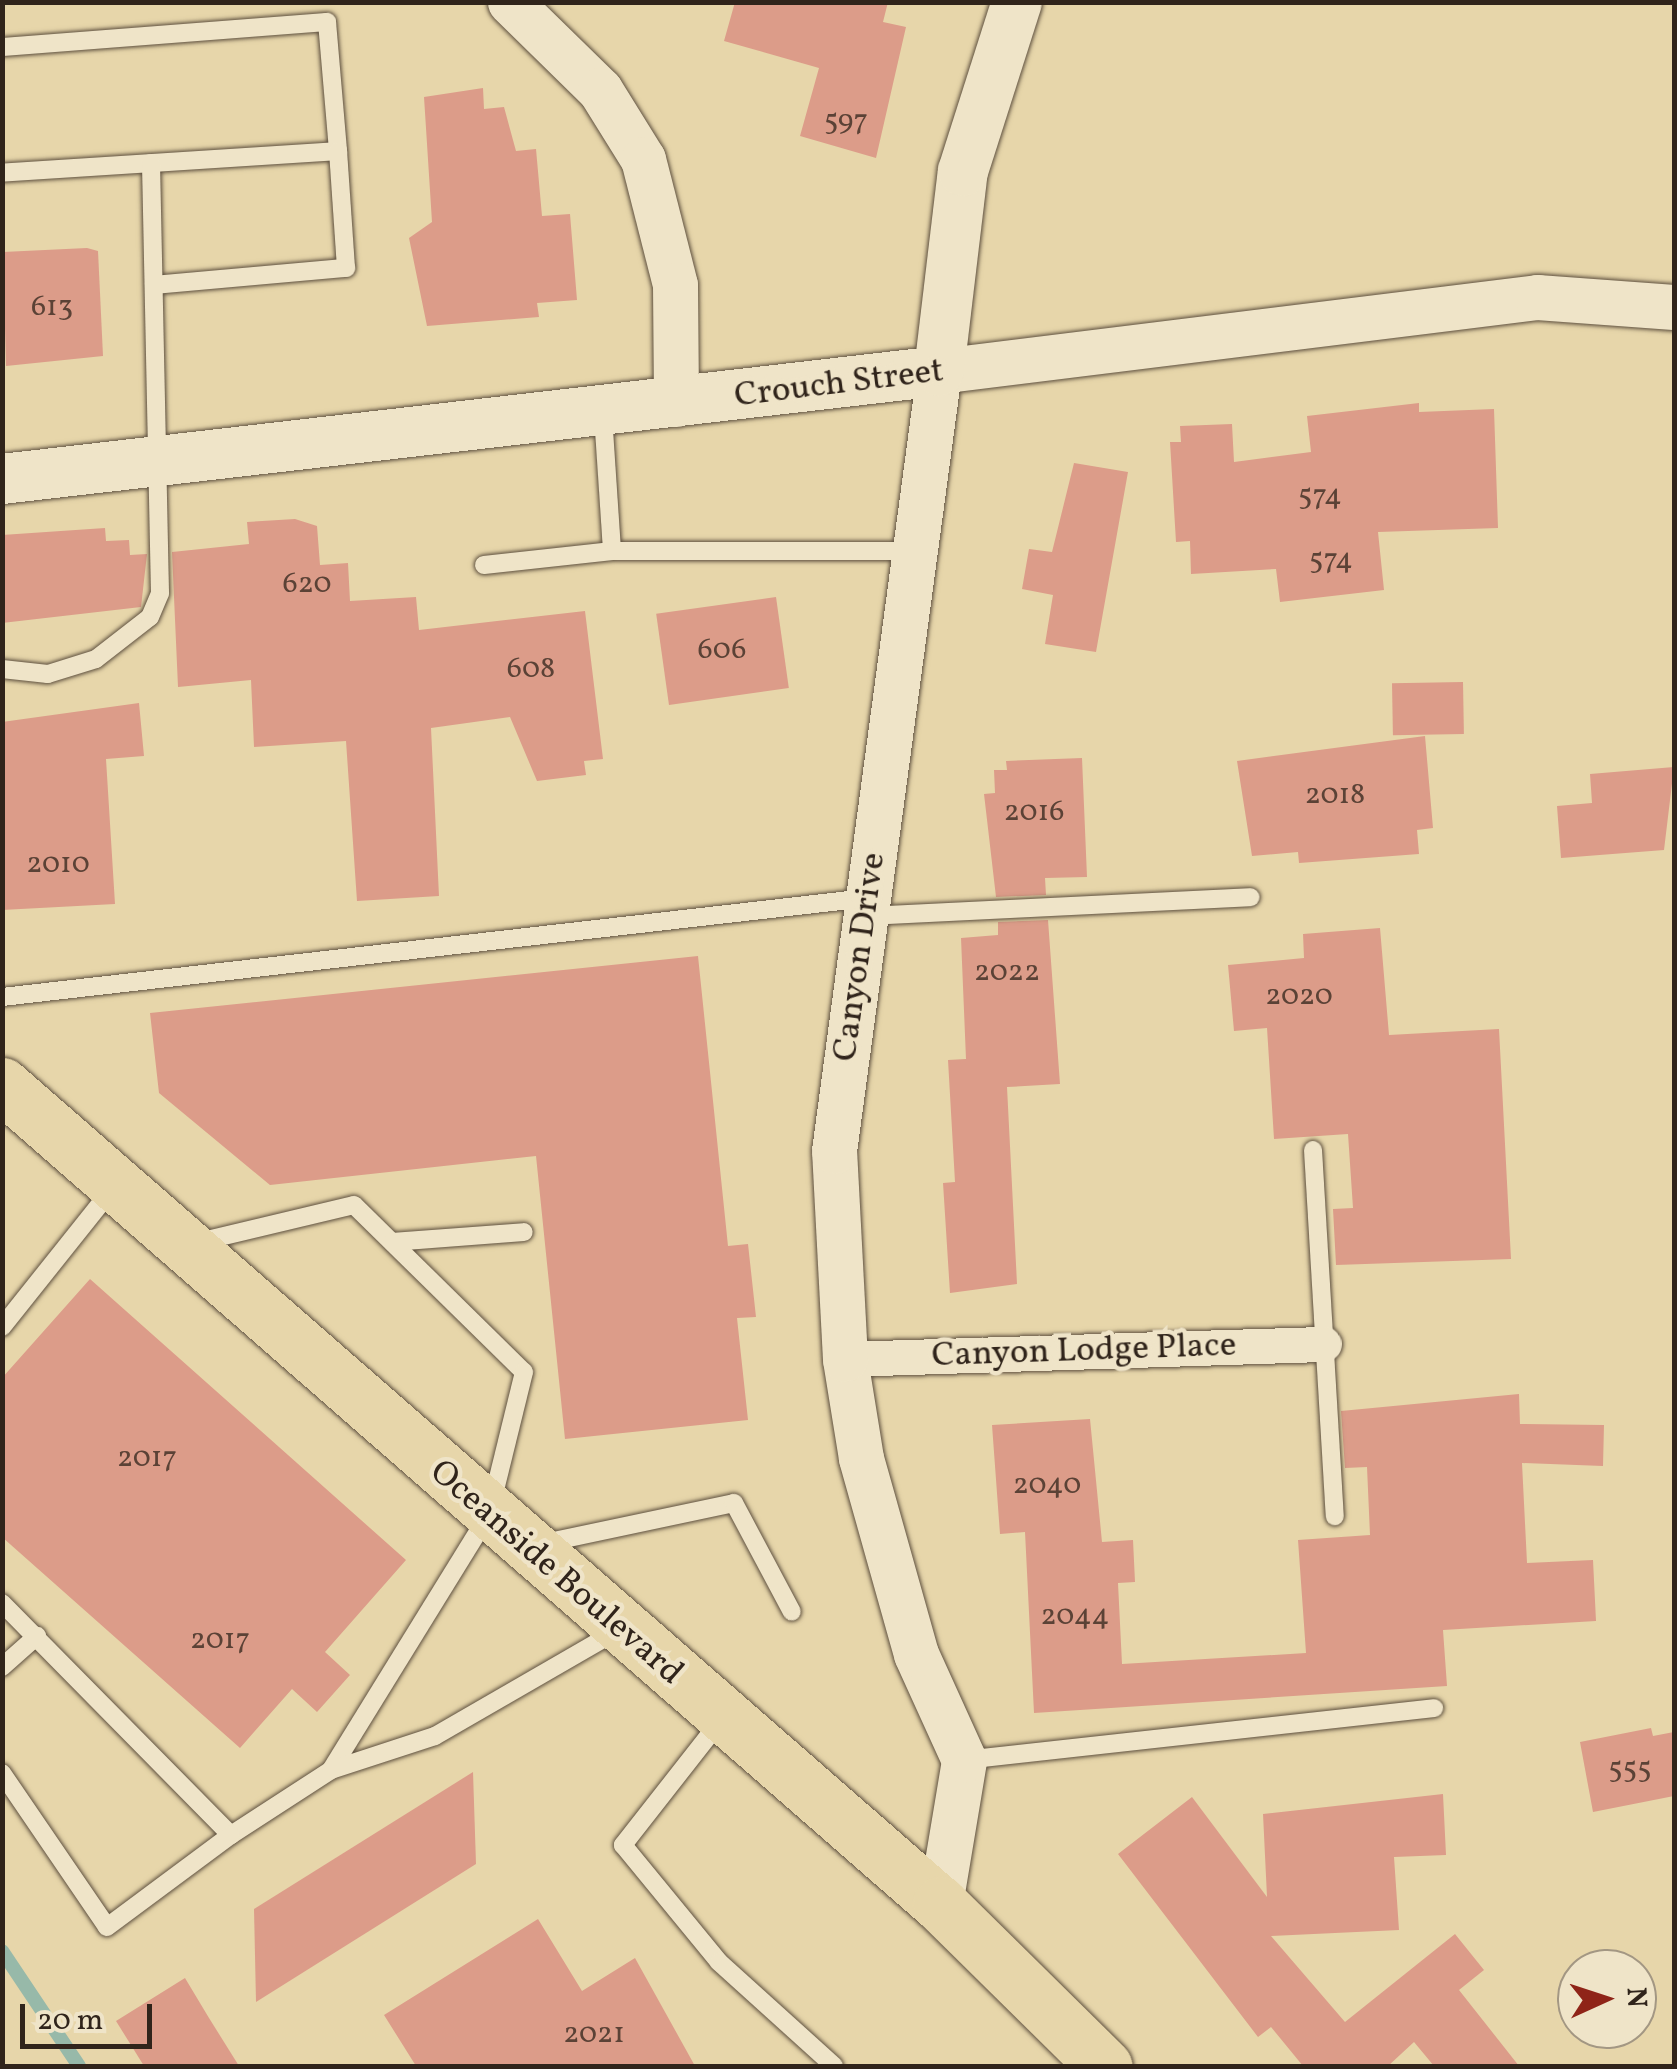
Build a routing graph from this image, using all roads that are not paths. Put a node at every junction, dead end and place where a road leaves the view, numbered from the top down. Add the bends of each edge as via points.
1 (510, 2) edge
2 (1017, 2) edge
3 (2, 47) edge
4 (338, 151) junction
5 (151, 163) junction
6 (2, 173) edge
7 (154, 284) junction
8 (1674, 308) edge
9 (939, 371) junction
10 (676, 404) junction
11 (602, 412) junction
12 (158, 462) junction
13 (2, 479) edge
14 (612, 551) junction
15 (915, 551) junction
16 (484, 566) dead end
17 (2, 669) edge
18 (1251, 898) dead end
19 (867, 907) junction
20 (2, 996) edge
21 (2, 1086) edge
22 (1313, 1150) dead end
23 (115, 1185) junction
24 (524, 1232) dead end
25 (392, 1242) junction
26 (184, 1246) junction
27 (2, 1327) edge
28 (1324, 1344) junction
29 (844, 1359) junction
30 (1336, 1516) dead end
31 (509, 1530) junction
32 (2, 1603) edge
33 (792, 1612) dead end
34 (620, 1630) junction
35 (37, 1636) junction
36 (2, 1667) edge
37 (1434, 1708) dead end
38 (721, 1719) junction
39 (964, 1760) junction
40 (331, 1770) junction
41 (2, 1773) edge
42 (230, 1835) junction
43 (940, 1904) junction
44 (834, 2066) edge
45 (1104, 2066) edge

1 - 10 street via 600,90 643,159 675,285
2 - 9 main road, Canyon Drive via 963,170
3 - 4 lane via 326,22
4 - 5 lane
4 - 7 lane via 346,268
5 - 6 lane
5 - 7 lane
7 - 12 lane
8 - 9 street, Crouch Street via 1537,297
9 - 10 main road, Crouch Street
9 - 15 street, Canyon Drive
10 - 11 main road, Crouch Street
11 - 12 main road, Crouch Street
11 - 14 lane
12 - 13 main road, Crouch Street
12 - 17 lane via 161,571 150,616 73,668
14 - 15 lane
14 - 16 lane
15 - 19 street, Canyon Drive
18 - 19 lane
19 - 20 lane
19 - 29 street, Canyon Drive via 834,1151
21 - 23 main road, Oceanside Boulevard
22 - 28 lane
23 - 26 main road, Oceanside Boulevard
23 - 27 lane
24 - 25 lane
25 - 26 lane via 354,1204
25 - 31 lane via 524,1372
26 - 31 main road, Oceanside Boulevard
28 - 29 street, Canyon Lodge Place
28 - 30 lane
29 - 39 street, Canyon Drive via 861,1458 916,1654
31 - 33 lane via 734,1503
31 - 34 main road, Oceanside Boulevard
31 - 40 lane
32 - 35 lane
34 - 38 main road, Oceanside Boulevard
34 - 40 lane via 435,1736
35 - 36 lane
35 - 42 lane
37 - 39 lane
38 - 43 main road, Oceanside Boulevard
38 - 44 lane via 623,1844 719,1962
39 - 43 street
40 - 42 lane
41 - 42 lane via 107,1927
43 - 45 main road, Oceanside Boulevard

